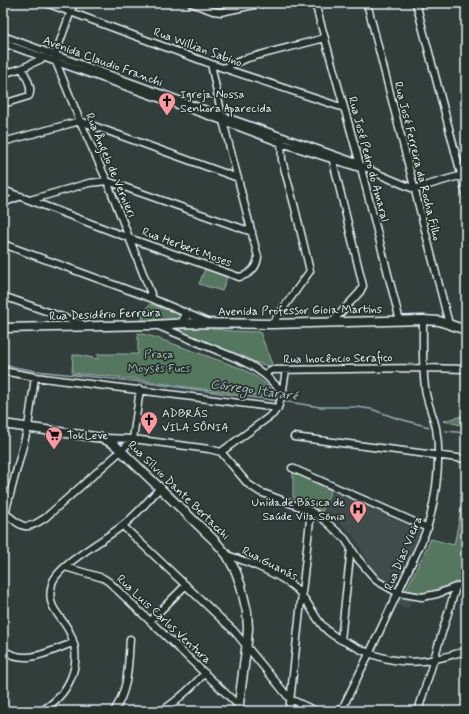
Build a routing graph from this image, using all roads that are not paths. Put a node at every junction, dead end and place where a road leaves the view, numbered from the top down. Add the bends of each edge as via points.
1 (46, 3) edge
2 (74, 3) edge
3 (191, 3) edge
4 (264, 3) edge
5 (315, 3) edge
6 (367, 3) edge
7 (416, 3) edge
8 (70, 12) junction
9 (3, 36) edge
10 (325, 38) junction
11 (3, 43) edge
12 (50, 55) junction
13 (56, 62) junction
14 (210, 64) junction
15 (22, 68) junction
16 (223, 68) junction
17 (3, 74) edge
18 (3, 104) edge
19 (344, 108) junction
20 (223, 118) junction
21 (80, 121) junction
22 (281, 135) junction
23 (3, 142) edge
24 (281, 143) junction
25 (332, 157) junction
26 (361, 166) junction
27 (464, 175) edge
28 (238, 178) junction
29 (107, 181) junction
30 (414, 189) junction
31 (3, 190) edge
32 (466, 193) edge
33 (21, 196) junction
34 (30, 200) junction
35 (3, 203) edge
36 (252, 232) junction
37 (130, 238) junction
38 (3, 244) edge
39 (3, 296) edge
40 (153, 299) junction
41 (185, 313) junction
42 (400, 320) junction
43 (422, 320) junction
44 (332, 322) junction
45 (178, 323) junction
46 (208, 323) junction
47 (272, 324) junction
48 (449, 324) junction
49 (154, 325) junction
50 (86, 326) junction
51 (3, 328) edge
52 (466, 330) edge
53 (170, 331) junction
54 (423, 368) junction
55 (466, 369) edge
56 (286, 370) junction
57 (3, 371) edge
58 (265, 375) junction
59 (35, 377) junction
60 (275, 385) junction
61 (284, 385) junction
62 (140, 389) junction
63 (282, 394) junction
64 (278, 406) junction
65 (3, 424) edge
66 (28, 427) junction
67 (294, 437) dead end
68 (102, 438) junction
69 (133, 439) junction
70 (122, 450) junction
71 (221, 452) junction
72 (437, 456) junction
73 (466, 459) edge
74 (292, 468) dead end
75 (160, 488) junction
76 (311, 511) junction
77 (5, 513) junction
78 (3, 521) edge
79 (123, 526) junction
80 (428, 528) junction
81 (351, 547) junction
82 (227, 555) junction
83 (65, 567) junction
84 (466, 582) edge
85 (186, 585) junction
86 (456, 587) junction
87 (398, 593) junction
88 (302, 595) junction
89 (150, 621) junction
90 (130, 639) dead end
91 (341, 640) junction
92 (73, 643) junction
93 (246, 646) junction
94 (3, 650) edge
95 (466, 651) edge
96 (369, 654) junction
97 (433, 660) junction
98 (205, 673) junction
99 (290, 699) junction
100 (238, 708) edge
101 (41, 711) edge
102 (114, 711) edge
103 (161, 711) edge
104 (288, 711) edge
105 (316, 711) edge
106 (341, 711) edge
107 (418, 711) edge

1 - 8 street, Rua Willian Sabino
2 - 8 street
3 - 4 street via 221,12
5 - 10 street, Rua José Pedro do Amaral
6 - 30 street, Rua José Ferreira da Rocha Filho
7 - 27 street
8 - 12 street
8 - 14 street, Rua Willian Sabino
9 - 12 street, Avenida Claudio Franchi
10 - 16 street via 248,58
10 - 19 street, Rua José Pedro do Amaral
11 - 12 street, Avenida Claudio Franchi
12 - 13 street, Rua Ângelo de Vernieri
12 - 13 street, Avenida Claudio Franchi
12 - 15 street
12 - 20 street, Avenida Claudio Franchi
13 - 20 street, Avenida Claudio Franchi
13 - 21 street, Rua Ângelo de Vernieri
14 - 16 street, Rua Willian Sabino
14 - 20 street, Rua Herbert Moses
15 - 17 street
15 - 18 street via 30,87 29,96
16 - 19 street, Rua Willian Sabino
19 - 26 street, Rua José Pedro do Amaral
20 - 22 street, Avenida Claudio Franchi
20 - 24 street, Avenida Claudio Franchi
20 - 28 street, Rua Herbert Moses
21 - 23 street
21 - 28 street
21 - 29 street, Rua Ângelo de Vernieri
22 - 24 street
22 - 25 street, Avenida Claudio Franchi
24 - 25 street, Avenida Claudio Franchi
24 - 47 street via 282,160 310,271
25 - 26 street, Avenida Claudio Franchi
25 - 44 street via 363,286
26 - 30 street, Avenida Claudio Franchi
26 - 42 street, Rua José Pedro do Amaral
27 - 30 street
27 - 32 street
28 - 36 street, Rua Herbert Moses
29 - 34 street via 89,183
29 - 36 street
29 - 37 street, Rua Ângelo de Vernieri
30 - 48 street, Rua José Ferreira da Rocha Filho
31 - 33 street, Rua Herbert Moses
33 - 34 street, Rua Herbert Moses
33 - 35 street
34 - 37 street, Rua Herbert Moses
36 - 37 street, Rua Herbert Moses via 258,263 252,271 239,277
37 - 40 street, Rua Ângelo de Vernieri
38 - 40 street, Avenida Professor Gioia Martins
39 - 50 street
40 - 41 street, Avenida Professor Gioia Martins
41 - 45 street via 185,318
41 - 46 street, Avenida Professor Gioia Martins
42 - 43 street, Avenida Professor Gioia Martins
42 - 44 street, Avenida Professor Gioia Martins
43 - 48 street, Avenida Professor Gioia Martins
43 - 54 street, Rua Dias Vieira
44 - 47 street, Avenida Professor Gioia Martins
45 - 46 street, Rua Desidério Ferreira
45 - 49 street, Rua Desidério Ferreira
45 - 53 street
46 - 47 street, Avenida Professor Gioia Martins
48 - 52 street, Avenida Professor Gioia Martins
49 - 50 street, Rua Desidério Ferreira
49 - 53 street
50 - 51 street, Rua Desidério Ferreira
53 - 58 street via 238,359
54 - 55 street, Rua Inocêncio Serafico
54 - 56 street, Rua Inocêncio Serafico
54 - 72 street, Rua Dias Vieira via 425,388 436,426
56 - 58 street, Rua Inocêncio Serafico via 270,370
56 - 61 street
57 - 59 street
58 - 60 street
59 - 62 street
59 - 66 street
60 - 61 street
60 - 63 street
61 - 63 street
62 - 64 street
62 - 69 street
63 - 64 street
64 - 71 street via 273,414
65 - 66 street, Rua Sílvio Dante Bertacchi
66 - 68 street, Rua Sílvio Dante Bertacchi
66 - 77 street
67 - 72 street
68 - 69 street
68 - 70 street, Rua Sílvio Dante Bertacchi
69 - 70 street
69 - 71 street via 210,448
70 - 75 street, Rua Sílvio Dante Bertacchi
70 - 77 street via 33,526 23,526
71 - 76 street via 248,484 260,492
72 - 73 street
72 - 80 street, Rua Dias Vieira via 437,479
74 - 80 street
75 - 79 street
75 - 82 street, Rua Sílvio Dante Bertacchi
76 - 81 street via 333,526
76 - 88 street
77 - 78 street
79 - 83 street
79 - 85 street
80 - 87 street, Rua Dias Vieira
81 - 87 street via 378,581
81 - 91 street
82 - 88 street, Rua Guanás via 285,580
82 - 93 street, Rua Sílvio Dante Bertacchi via 236,572 245,600 248,628
83 - 89 street, Rua Luis Carlos Ventura via 103,578
83 - 92 street via 52,583 51,599 53,608 70,632
84 - 86 street
85 - 89 street
85 - 93 street
86 - 87 street via 422,597
86 - 97 street
87 - 96 street, Rua Dias Vieira
88 - 91 street, Rua Guanás via 322,625
88 - 99 street
89 - 98 street, Rua Luis Carlos Ventura
90 - 102 street via 126,686
91 - 96 street, Rua Guanás
92 - 94 street via 32,658 18,657
92 - 101 street via 76,660 71,680 64,693
93 - 99 street
93 - 100 street, Rua Sílvio Dante Bertacchi
95 - 97 street, Rua Guanás
96 - 97 street, Rua Guanás via 405,662
96 - 106 street, Rua Dias Vieira
97 - 107 street
98 - 100 street, Rua Luis Carlos Ventura
98 - 103 street via 187,693
99 - 104 street
99 - 105 street

